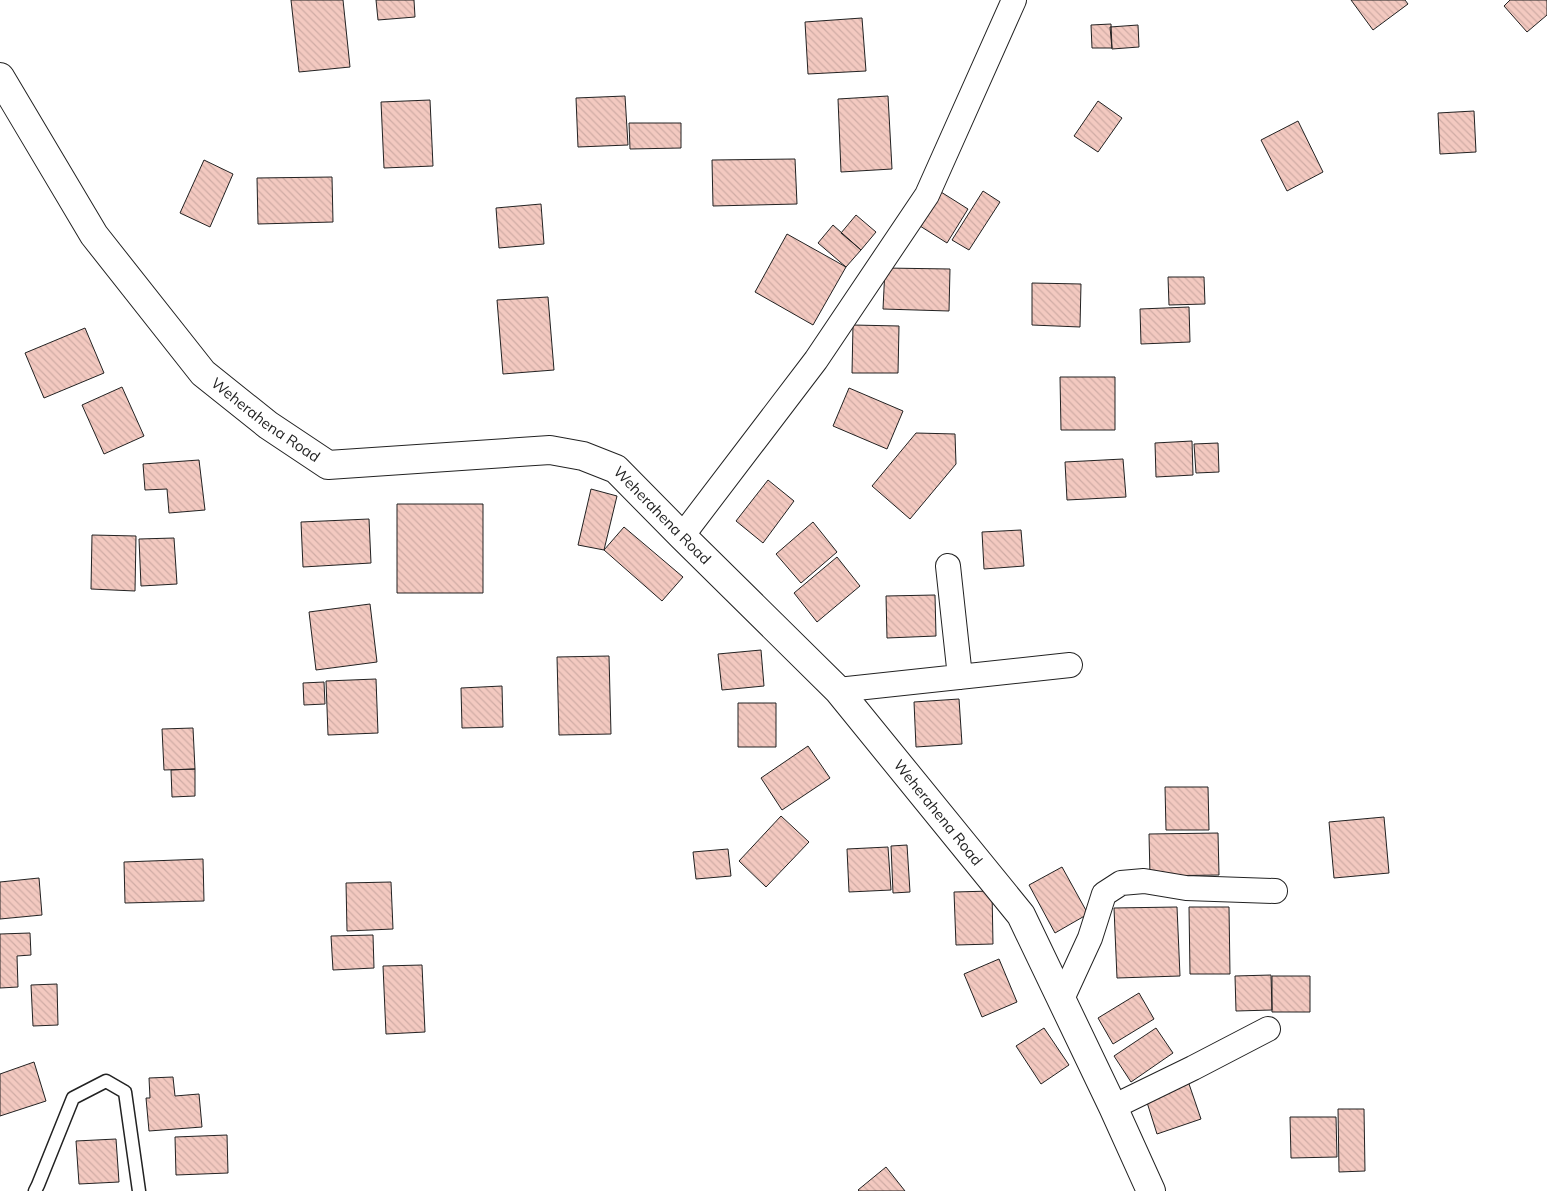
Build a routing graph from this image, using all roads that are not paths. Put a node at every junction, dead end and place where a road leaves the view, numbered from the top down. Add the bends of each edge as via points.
1 (1014, 0) edge
2 (0, 77) edge
3 (682, 536) junction
4 (948, 566) dead end
5 (1070, 665) dead end
6 (960, 677) junction
7 (838, 690) junction
8 (1275, 891) dead end
9 (1062, 1001) junction
10 (1268, 1029) dead end
11 (1113, 1107) junction
12 (35, 1191) edge
13 (139, 1191) edge
14 (1150, 1191) edge

1 - 3 street via 927,195 816,360
2 - 3 main road, Weherahena Road via 94,235 203,373 268,425 328,465 550,450 583,456 616,470
3 - 7 main road, Weherahena Road
4 - 6 street
5 - 6 street
6 - 7 street
7 - 9 main road, Weherahena Road via 1021,915
8 - 9 street via 1186,888 1144,881 1121,883 1104,894 1090,938
9 - 11 main road, Weherahena Road
10 - 11 street
11 - 14 main road, Weherahena Road
12 - 13 lane via 73,1098 106,1081 126,1092

